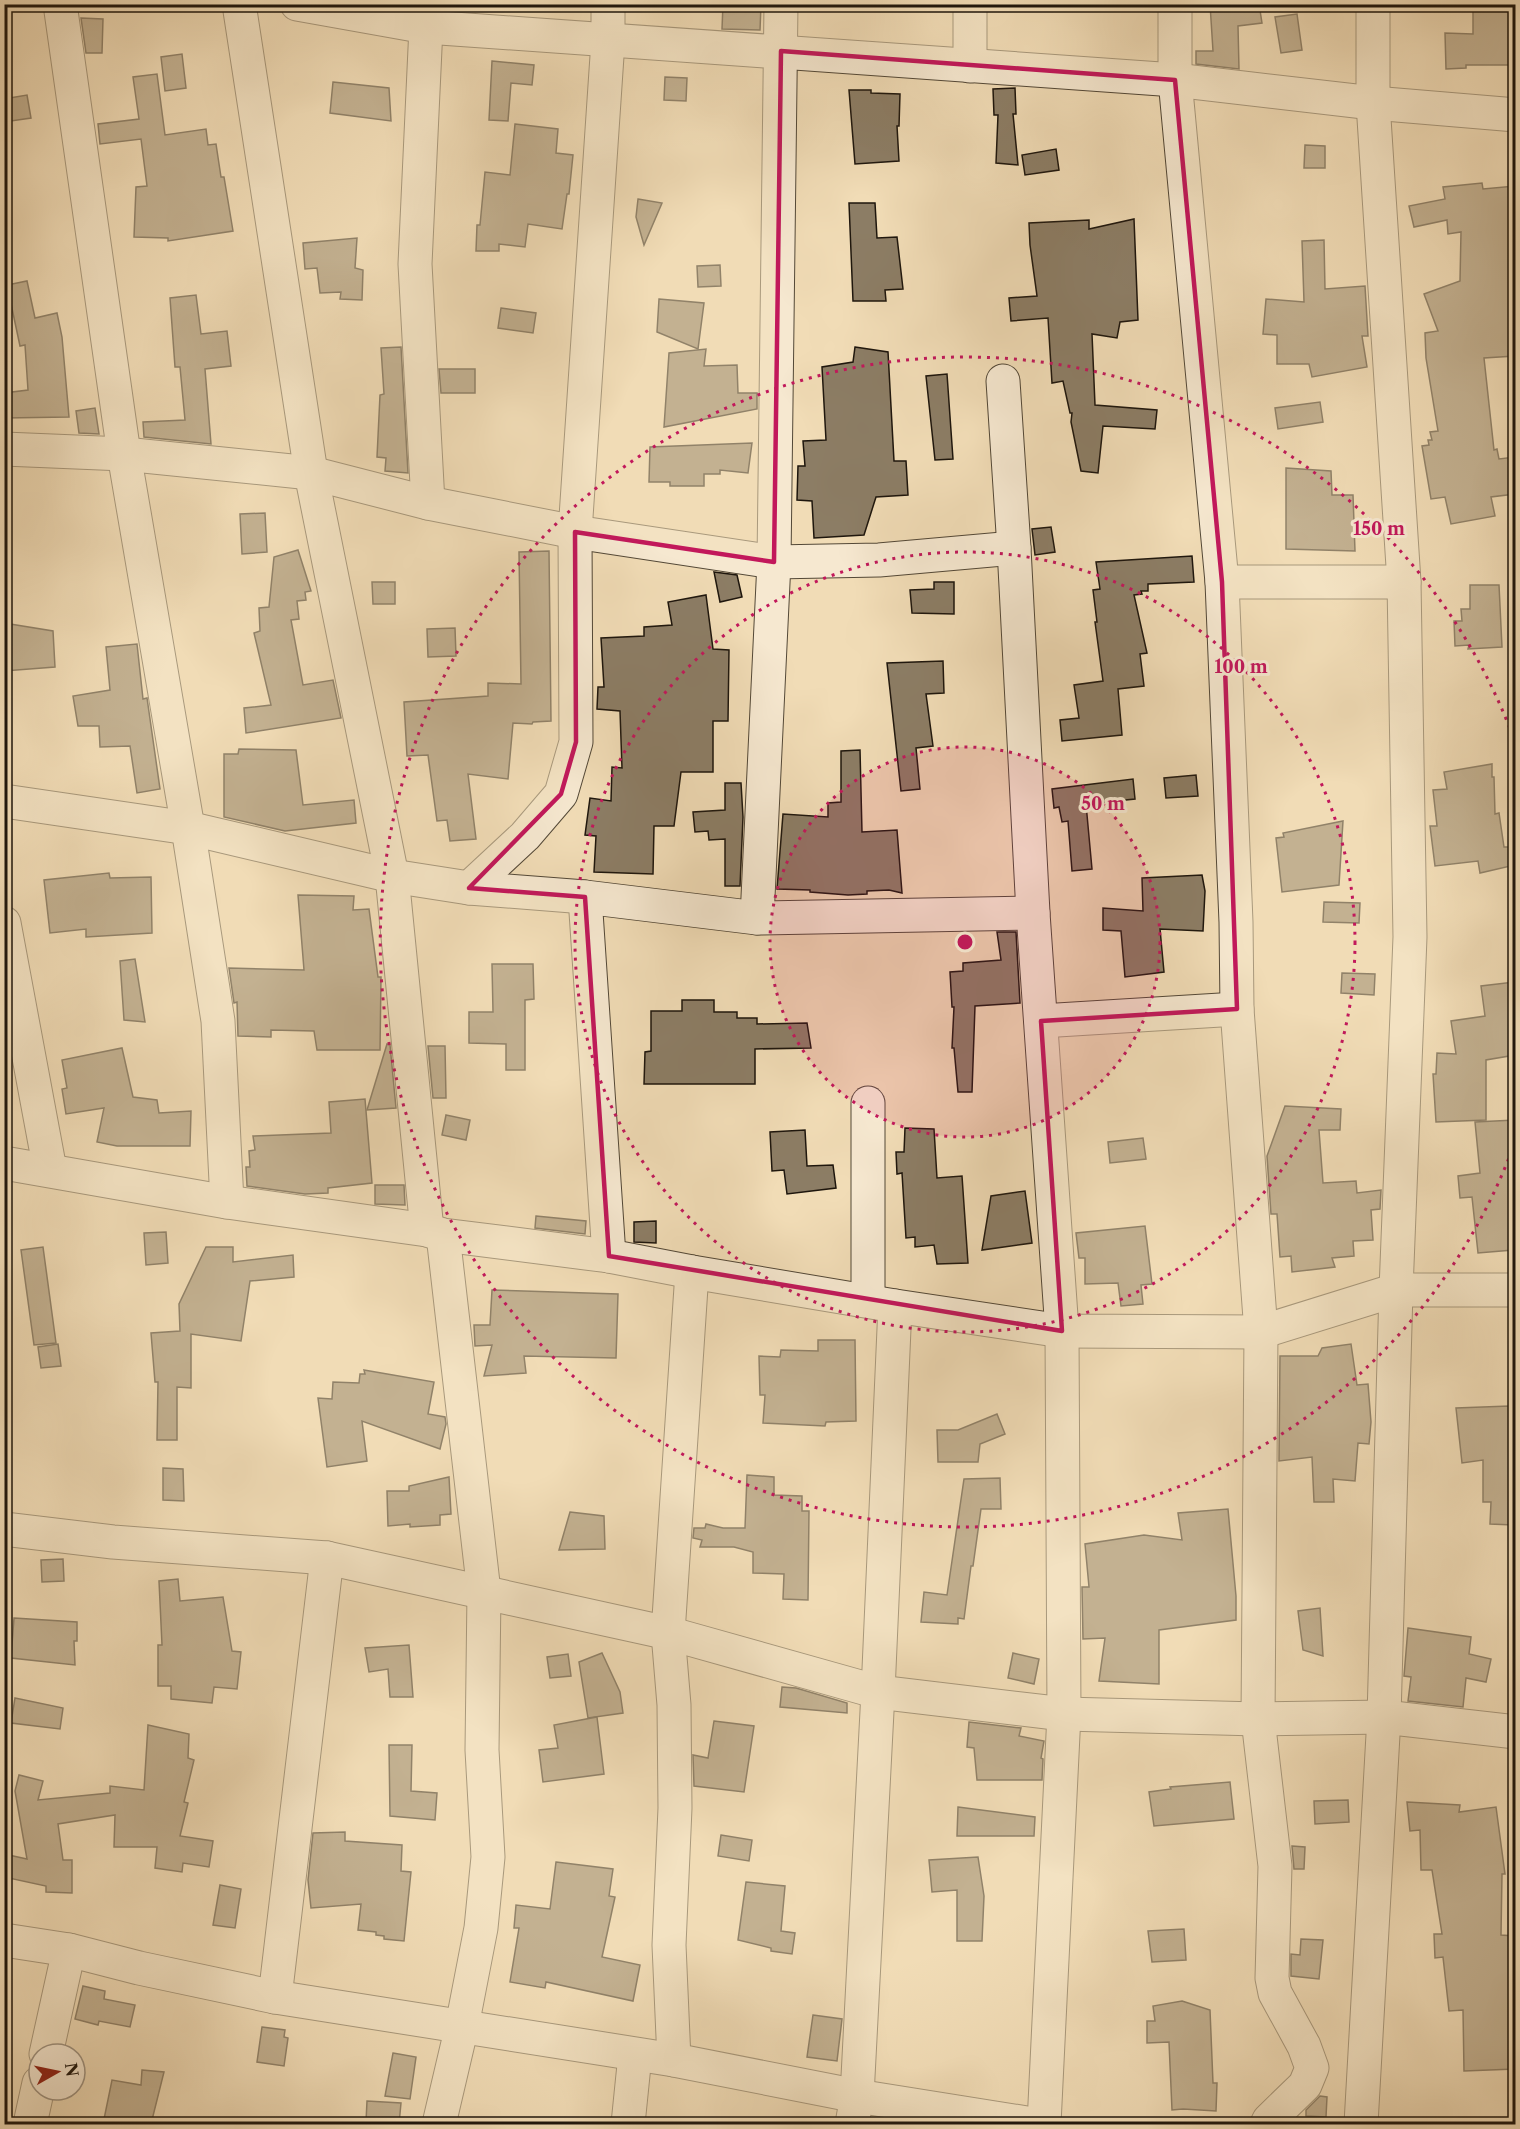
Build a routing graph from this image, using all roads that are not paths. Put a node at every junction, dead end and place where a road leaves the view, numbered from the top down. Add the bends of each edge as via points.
1 (60, 4) edge
2 (238, 4) edge
3 (297, 4) edge
4 (608, 4) edge
5 (781, 4) edge
6 (970, 4) edge
7 (1175, 4) edge
8 (1373, 4) edge
9 (425, 16) edge
10 (608, 41) junction
11 (781, 51) junction
12 (970, 66) junction
13 (1175, 80) junction
14 (1373, 103) junction
15 (1515, 115) edge
16 (1003, 381) dead end
17 (4, 449) edge
18 (124, 454) junction
19 (311, 473) junction
20 (428, 503) junction
21 (575, 532) junction
22 (1014, 548) junction
23 (774, 562) junction
24 (1222, 582) junction
25 (1404, 582) junction
26 (4, 801) edge
27 (188, 828) junction
28 (392, 876) junction
29 (469, 888) junction
30 (585, 897) junction
31 (1033, 913) junction
32 (757, 918) junction
33 (4, 922) edge
34 (1237, 1009) junction
35 (1041, 1021) junction
36 (868, 1103) dead end
37 (4, 1163) edge
38 (50, 1170) junction
39 (227, 1202) junction
40 (435, 1232) junction
41 (609, 1256) junction
42 (692, 1272) junction
43 (1396, 1290) junction
44 (1515, 1290) edge
45 (881, 1303) junction
46 (1062, 1331) junction
47 (1260, 1332) junction
48 (4, 1529) edge
49 (327, 1558) junction
50 (484, 1592) junction
51 (668, 1633) junction
52 (878, 1692) junction
53 (1064, 1714) junction
54 (1384, 1717) junction
55 (1258, 1719) junction
56 (1515, 1732) edge
57 (4, 1940) edge
58 (69, 1950) junction
59 (275, 1997) junction
60 (462, 2026) junction
61 (49, 2042) edge
62 (634, 2055) junction
63 (674, 2060) junction
64 (35, 2102) edge
65 (855, 2110) edge
66 (30, 2124) edge
67 (440, 2124) edge
68 (628, 2124) edge
69 (1033, 2124) edge
70 (1044, 2124) edge
71 (1267, 2124) edge
72 (1361, 2124) edge

1 - 18 street
2 - 19 street
3 - 9 street
4 - 10 street
5 - 11 street
6 - 12 street
7 - 13 street
8 - 14 street
9 - 10 street
9 - 20 street via 415,264
10 - 11 street
10 - 21 street
11 - 12 street
11 - 23 street
12 - 13 street
13 - 14 street
13 - 24 street
14 - 15 street
14 - 25 street
16 - 22 street
17 - 18 street
18 - 19 street
18 - 27 street
19 - 20 street
19 - 28 street
20 - 21 street
21 - 23 street
21 - 29 street via 576,742 561,794 525,836
22 - 23 street via 879,560
22 - 31 street
23 - 32 street
24 - 25 street
24 - 34 street
25 - 43 street via 1410,937
26 - 27 street
27 - 28 street
27 - 39 street via 218,1022
28 - 29 street
28 - 40 street
29 - 30 street
30 - 32 street
30 - 41 street
31 - 32 street
31 - 35 street
33 - 38 street
34 - 35 street
34 - 47 street
35 - 46 street
36 - 45 street
37 - 38 street
38 - 39 street
39 - 40 street
40 - 41 street
40 - 50 street
41 - 42 street
42 - 45 street
42 - 51 street
43 - 44 street
43 - 47 street
43 - 54 street
45 - 46 street
45 - 52 street
46 - 47 street
46 - 53 street
47 - 55 street
48 - 49 street via 113,1542
49 - 50 street
49 - 59 street
50 - 51 street
50 - 60 street via 482,1750 488,1857 481,1928
51 - 52 street
51 - 63 street via 674,1705 675,1808 669,1946
52 - 53 street
52 - 65 street
53 - 55 street
53 - 70 street
54 - 55 street
54 - 56 street
54 - 72 street
55 - 71 street via 1275,1866 1272,1978 1275,1993 1312,2068 1305,2085
57 - 58 street
58 - 59 street
58 - 61 street
59 - 60 street
60 - 62 street
60 - 67 street
62 - 63 street
62 - 68 street
63 - 65 street
64 - 66 street
65 - 69 street

